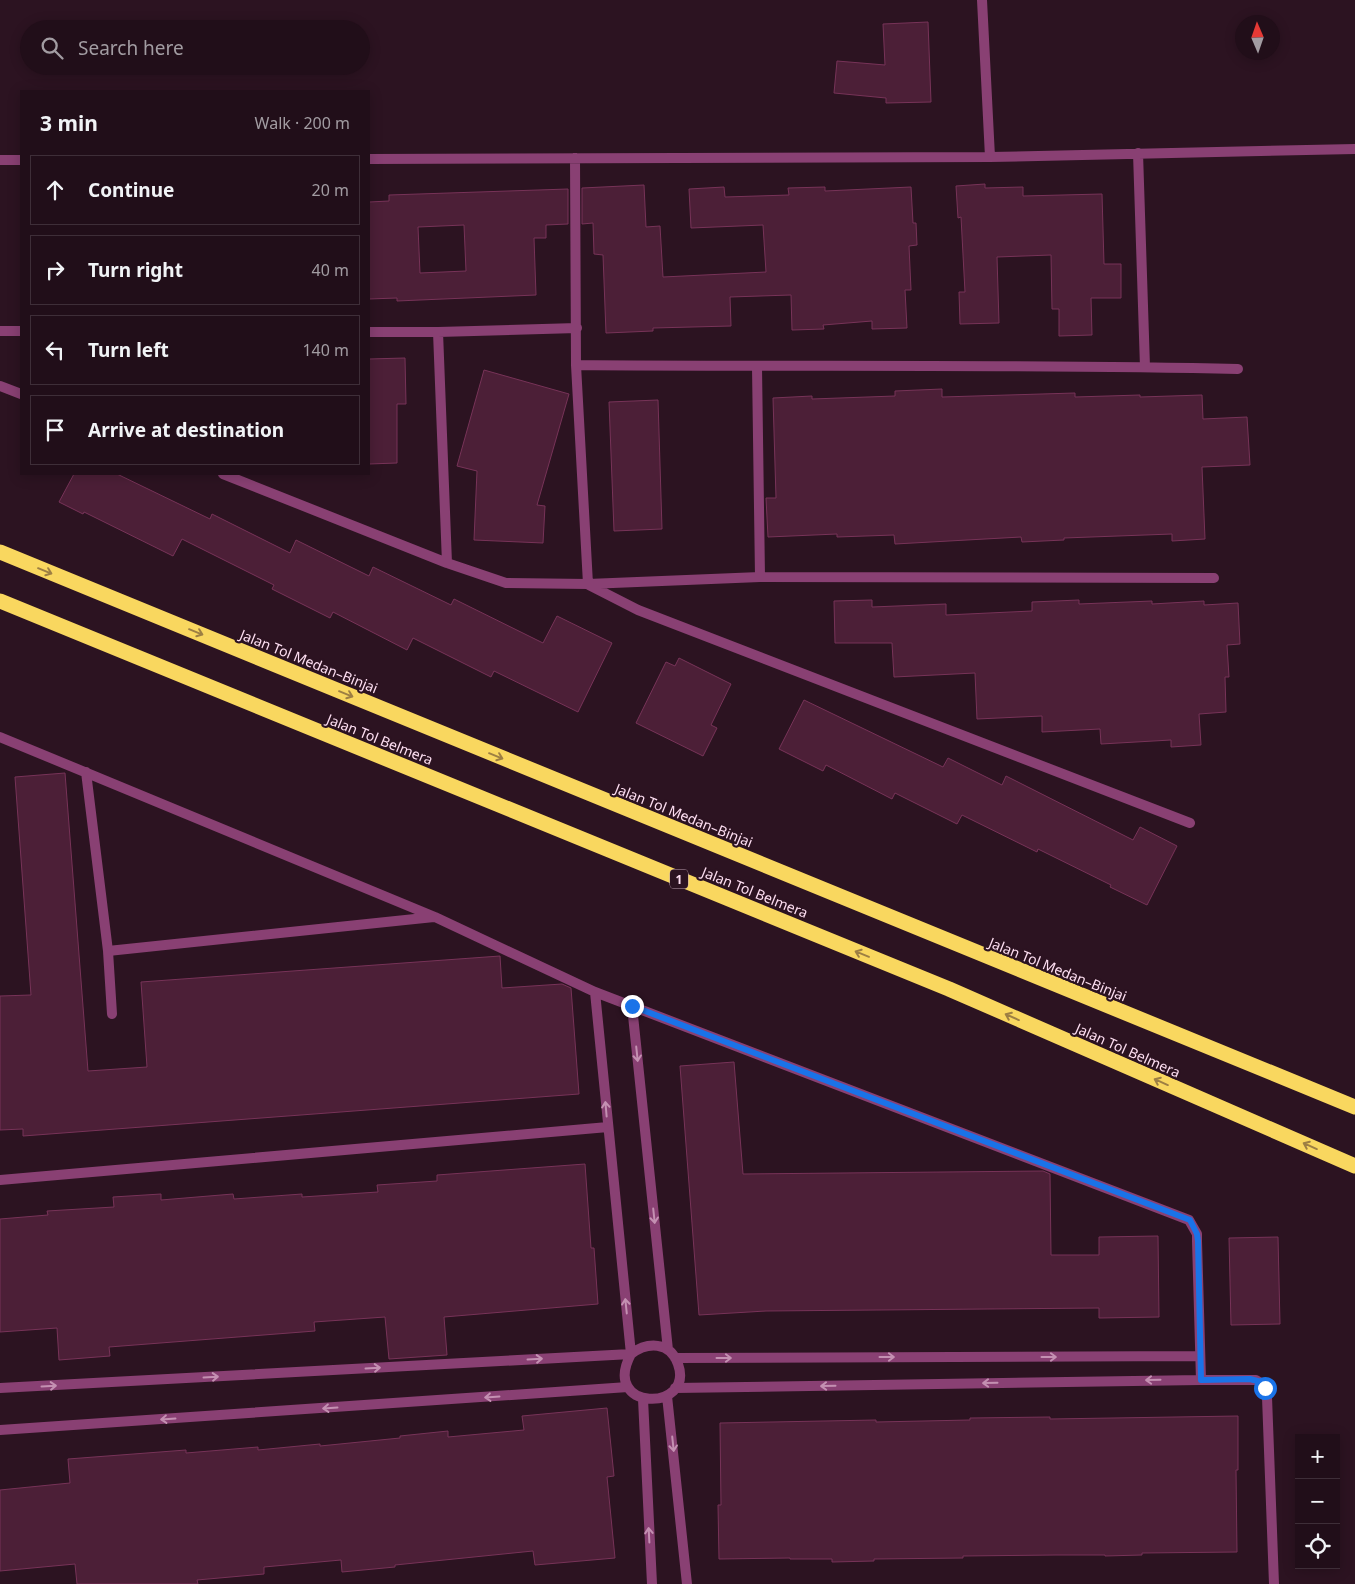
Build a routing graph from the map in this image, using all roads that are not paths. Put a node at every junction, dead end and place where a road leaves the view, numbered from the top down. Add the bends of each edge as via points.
1 (982, 0) edge
2 (1355, 149) edge
3 (1138, 153) junction
4 (990, 157) junction
5 (575, 158) junction
6 (370, 159) edge
7 (0, 160) edge
8 (20, 160) edge
9 (577, 328) junction
10 (0, 331) edge
11 (20, 331) edge
12 (370, 332) edge
13 (438, 332) junction
14 (576, 365) junction
15 (757, 366) junction
16 (1145, 367) junction
17 (1238, 369) dead end
18 (0, 386) edge
19 (20, 394) edge
20 (225, 475) edge
21 (0, 552) edge
22 (447, 563) junction
23 (760, 576) junction
24 (1214, 578) dead end
25 (588, 584) junction
26 (0, 601) edge
27 (0, 737) edge
28 (86, 772) junction
29 (1190, 823) dead end
30 (435, 917) junction
31 (108, 951) junction
32 (595, 992) junction
33 (632, 1006) junction
34 (112, 1014) dead end
35 (1355, 1107) edge
36 (608, 1128) junction
37 (1355, 1166) edge
38 (0, 1180) edge
39 (631, 1354) junction
40 (672, 1354) junction
41 (1200, 1356) junction
42 (1201, 1380) junction
43 (0, 1388) edge
44 (628, 1388) junction
45 (671, 1392) junction
46 (643, 1399) junction
47 (0, 1430) edge
48 (652, 1584) edge
49 (687, 1584) edge
50 (1274, 1584) edge

1 - 4 street
2 - 3 street
3 - 4 street
3 - 16 street
4 - 5 street
5 - 6 street
5 - 9 street
7 - 8 street
9 - 13 street
9 - 14 street
10 - 11 street
12 - 13 street
13 - 22 street
14 - 15 street
14 - 25 street
15 - 16 street
15 - 23 street
16 - 17 street
18 - 19 street
20 - 22 street
21 -> 35 highway, Jalan Tol Medan–Binjai
22 - 25 street via 506,583
23 - 24 street
23 - 25 street
25 - 29 street via 638,610
37 -> 26 highway, Jalan Tol Belmera / 1 via 949,989
27 - 28 street
28 - 30 street
28 - 31 street
30 - 31 street
30 - 32 street
31 - 34 street
32 - 33 street
36 -> 32 street
33 -> 40 street
33 - 41 street via 1190,1220 1198,1241
36 - 38 street
39 -> 36 street
39 - 40 street via 649,1345 659,1346
43 -> 39 street
39 - 44 street via 624,1376
40 -> 41 street
40 - 45 street via 680,1373 679,1381
41 - 42 street
42 -> 45 street
42 - 50 street via 1250,1379 1261,1382 1265,1388 1269,1409
44 - 46 street
44 -> 47 street
45 - 46 street via 651,1400
45 -> 49 street
48 -> 46 street

